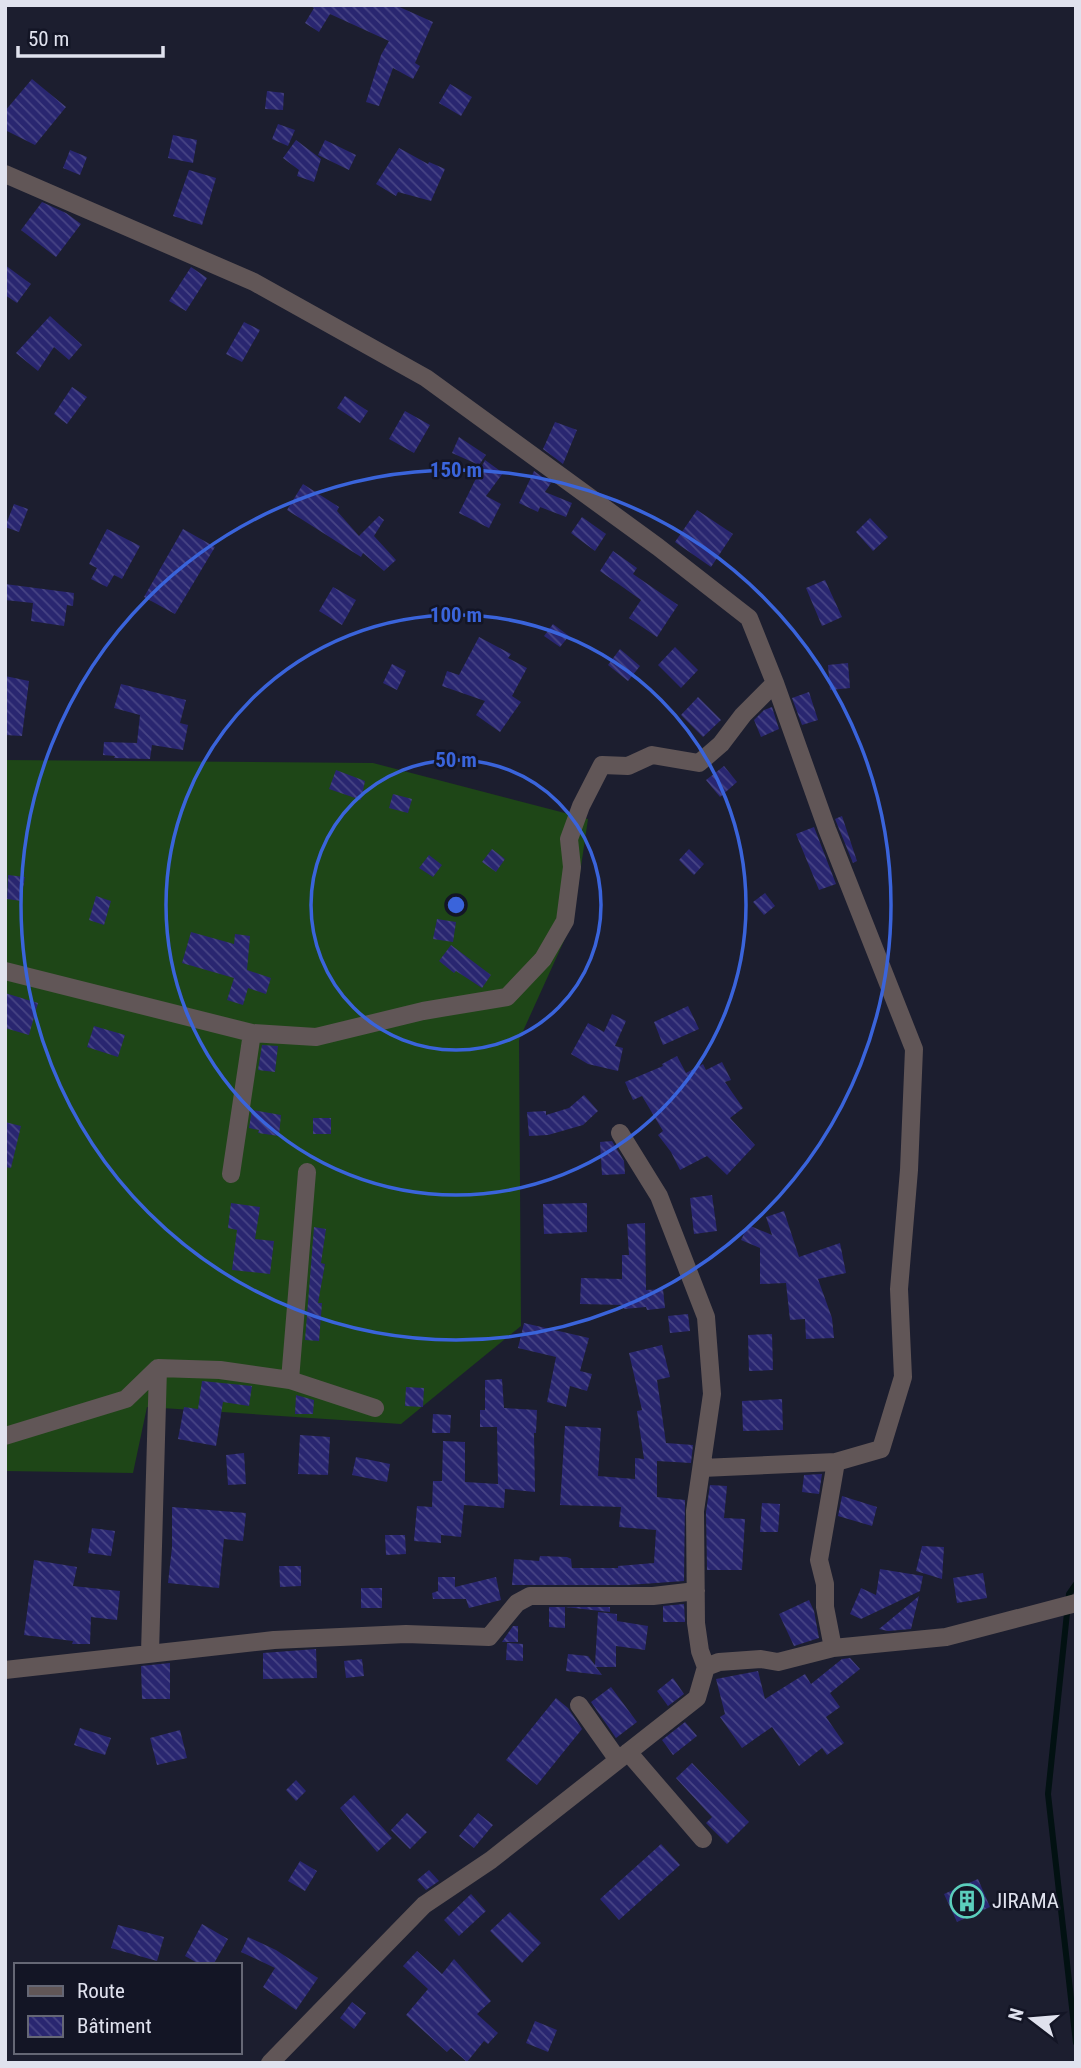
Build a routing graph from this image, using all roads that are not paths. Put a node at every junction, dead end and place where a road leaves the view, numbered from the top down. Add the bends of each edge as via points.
1 (5, 174) edge
2 (775, 683) junction
3 (5, 971) edge
4 (252, 1033) junction
5 (620, 1133) dead end
6 (307, 1172) dead end
7 (231, 1174) dead end
8 (158, 1368) junction
9 (290, 1380) junction
10 (374, 1408) dead end
11 (5, 1436) edge
12 (836, 1462) junction
13 (702, 1468) junction
14 (696, 1591) junction
15 (1076, 1603) edge
16 (833, 1648) junction
17 (150, 1653) junction
18 (706, 1667) junction
19 (5, 1670) edge
20 (579, 1705) dead end
21 (623, 1756) junction
22 (702, 1839) dead end
23 (270, 2063) edge

1 - 2 street via 254,282 426,378 750,618
2 - 4 street via 699,763 652,755 628,766 602,765 569,839 572,867 565,921 543,959 507,997 316,1037
2 - 12 street via 831,841 914,1049 899,1289 903,1377 881,1449
3 - 4 street
4 - 7 street
5 - 13 street via 659,1196 706,1317 712,1394
6 - 9 street
8 - 9 street via 220,1370
8 - 11 street via 126,1399
8 - 17 street
9 - 10 street
12 - 13 street
12 - 16 street via 819,1560
13 - 14 street via 695,1511
14 - 17 street via 653,1596 530,1596 517,1603 489,1637 406,1634 274,1640
14 - 18 street via 696,1623
15 - 16 street via 946,1637
16 - 18 street via 778,1662 761,1659
17 - 19 street
18 - 21 street via 697,1698
20 - 21 street
21 - 22 street
21 - 23 street via 491,1860 424,1905

